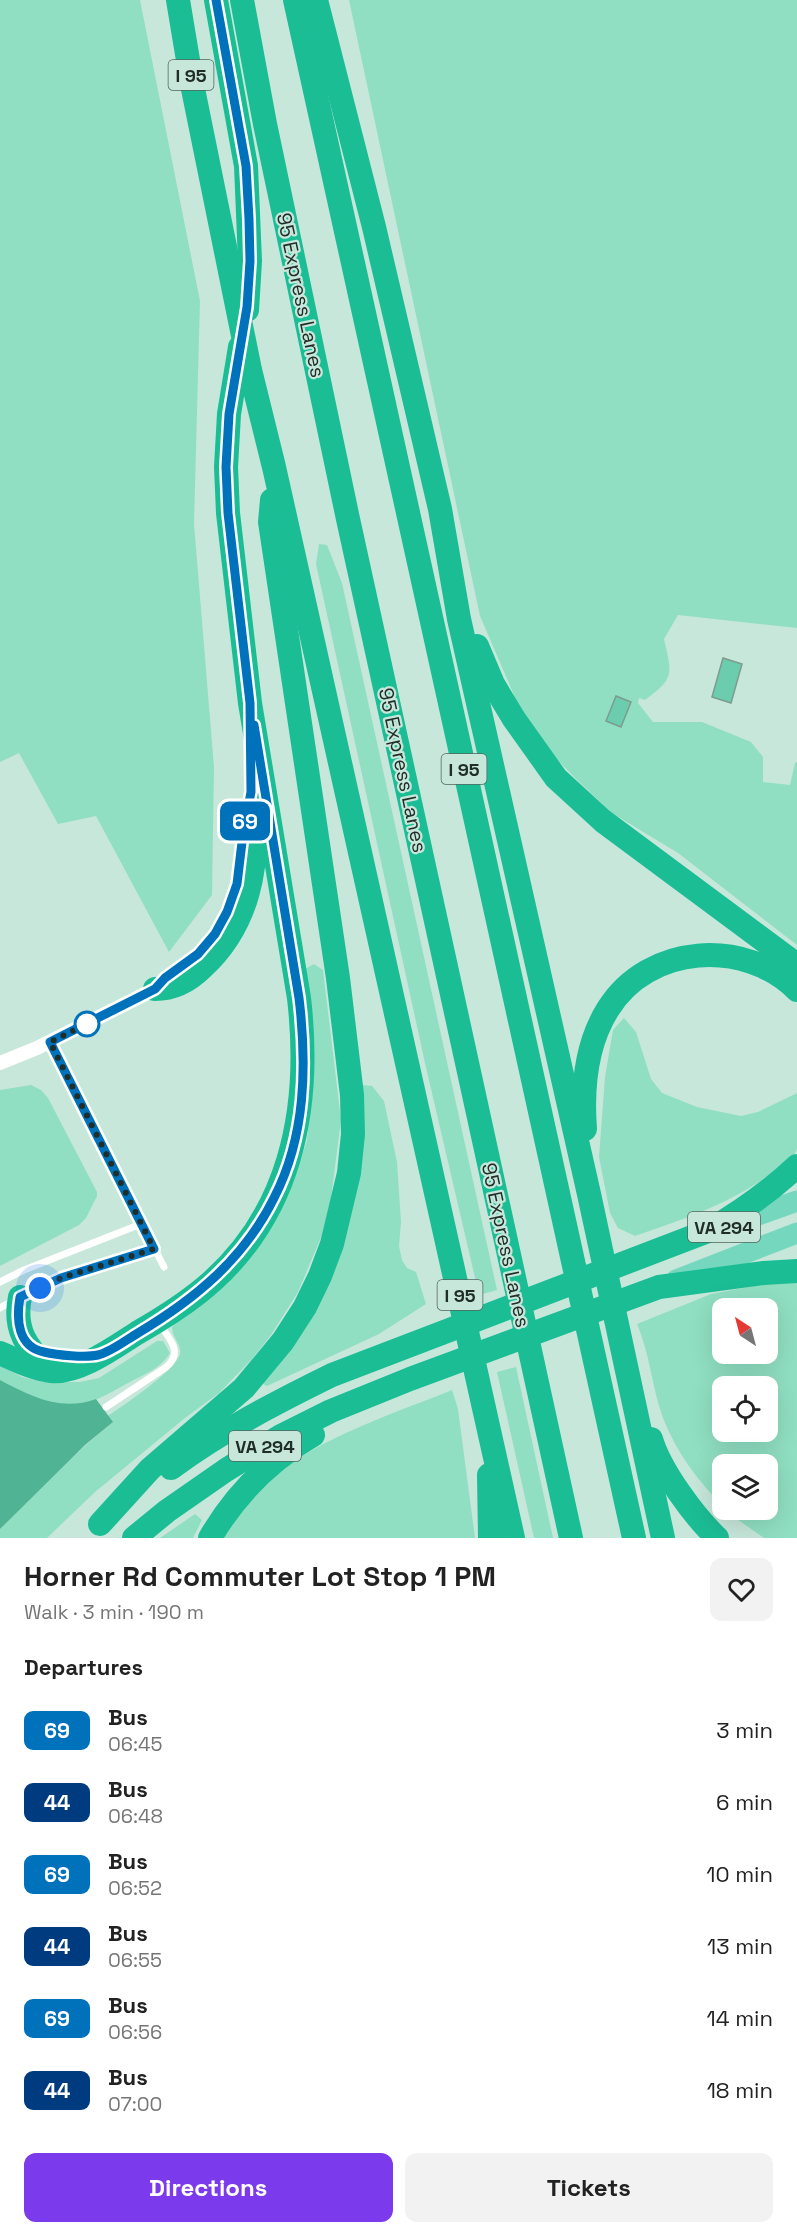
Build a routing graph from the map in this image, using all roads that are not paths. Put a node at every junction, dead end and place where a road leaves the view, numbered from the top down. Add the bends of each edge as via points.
1 (178, 0) edge
2 (216, 0) edge
3 (242, 0) edge
4 (295, 0) edge
5 (316, 0) edge
6 (274, 467) junction
7 (442, 523) junction
8 (250, 703) junction
9 (797, 965) edge
10 (155, 989) joint
11 (797, 990) edge
12 (50, 1042) junction
13 (0, 1063) edge
14 (797, 1166) edge
15 (589, 1194) junction
16 (797, 1201) edge
17 (141, 1224) junction
18 (797, 1233) edge
19 (154, 1249) junction
20 (652, 1254) junction
21 (164, 1267) dead end
22 (797, 1271) edge
23 (0, 1282) edge
24 (659, 1287) junction
25 (10, 1303) edge
26 (157, 1321) junction
27 (0, 1336) edge
28 (622, 1348) junction
29 (31, 1349) junction
30 (0, 1353) edge
31 (98, 1355) junction
32 (410, 1379) junction
33 (600, 1385) junction
34 (106, 1407) dead end
35 (488, 1421) junction
36 (93, 1531) edge
37 (134, 1538) edge
38 (210, 1538) edge
39 (490, 1538) edge
40 (513, 1538) edge
41 (571, 1538) edge
42 (625, 1538) edge
43 (634, 1538) edge
44 (663, 1538) edge
45 (717, 1538) edge

1 - 6 highway, I 95 via 250,370
2 - 8 highway via 246,166 250,261 247,307 229,414 226,467
3 - 41 highway, 95 Express Lanes via 343,496
4 - 33 highway, I 95
5 - 7 highway via 374,227
6 - 35 highway, I 95
6 - 36 highway via 270,522 352,1095 349,1173 320,1276 283,1341 244,1388 150,1469
7 - 9 highway via 482,660 514,719 550,770 603,821
7 - 15 highway via 459,619
8 - 10 highway via 256,849 243,911 221,948 199,971 171,989
8 - 26 highway via 299,998 304,1069 301,1104 286,1170 261,1222 219,1275
10 - 12 street
11 - 15 highway via 763,966 724,955 664,963 629,984 607,1011 589,1056 583,1108
12 - 13 street
12 - 17 lane
14 - 20 highway via 748,1207 708,1231
15 - 28 highway
16 - 20 main road, VA 294
17 - 19 lane
17 - 23 lane
18 - 24 main road, VA 294
19 - 21 lane
19 - 25 lane via 61,1278
20 - 36 highway, VA 294 via 332,1375 270,1406 188,1456
22 - 24 highway
24 - 32 highway, VA 294
25 - 29 highway
26 - 31 highway
26 - 34 lane via 174,1346 173,1360
27 - 29 highway
28 - 44 highway
28 - 45 highway via 652,1443 694,1514
29 - 31 highway via 51,1354
30 - 31 highway via 53,1371 80,1366
32 - 37 highway, VA 294 via 281,1436 226,1470
32 - 38 highway via 272,1464 237,1498
33 - 42 highway
33 - 43 highway, I 95
35 - 39 highway
35 - 40 highway, I 95

